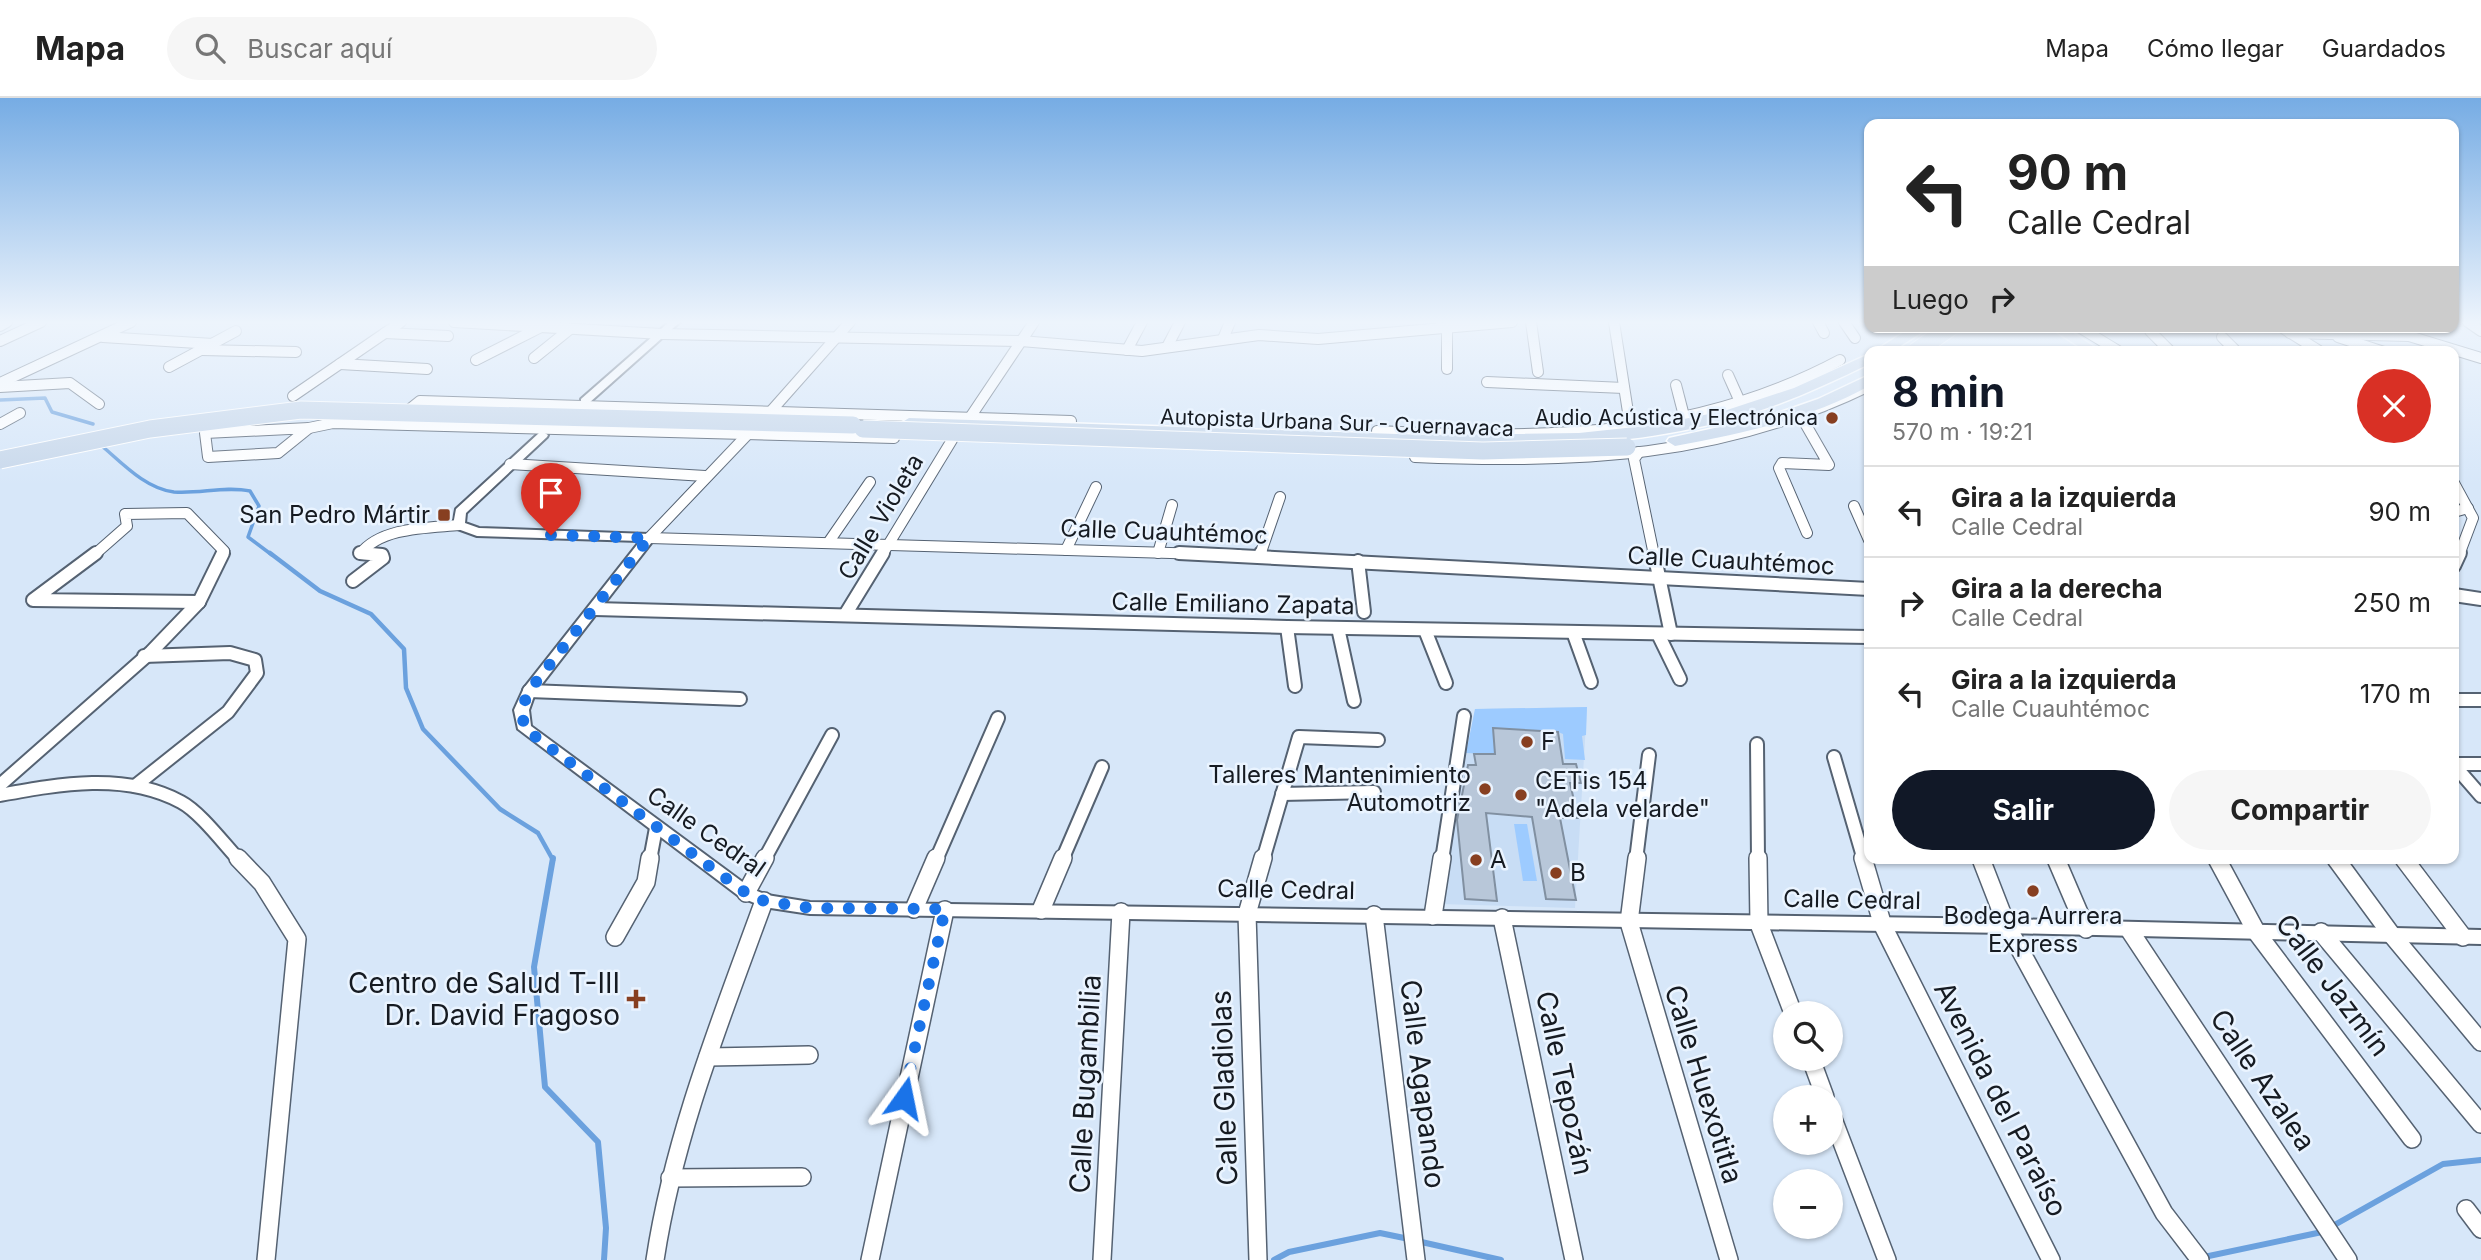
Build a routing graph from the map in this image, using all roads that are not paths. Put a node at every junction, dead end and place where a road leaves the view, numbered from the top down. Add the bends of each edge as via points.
1 (18, 376) edge
2 (322, 376) edge
3 (613, 376) edge
4 (802, 376) edge
5 (998, 376) edge
6 (1622, 376) edge
7 (1729, 376) edge
8 (1810, 376) edge
9 (1838, 376) edge
10 (1854, 376) edge
11 (1863, 376) edge
12 (1487, 382) dead end
13 (1864, 383) edge
14 (0, 385) edge
15 (1676, 385) dead end
16 (1624, 388) junction
17 (1864, 388) edge
18 (293, 396) dead end
19 (585, 401) dead end
20 (99, 404) dead end
21 (1741, 404) junction
22 (410, 409) junction
23 (772, 410) junction
24 (20, 413) dead end
25 (971, 416) junction
26 (1684, 416) junction
27 (1802, 418) junction
28 (1072, 421) joint
29 (0, 424) edge
30 (1630, 425) junction
31 (144, 428) junction
32 (309, 428) junction
33 (1117, 428) junction
34 (748, 434) junction
35 (543, 435) dead end
36 (952, 440) junction
37 (1373, 444) junction
38 (1639, 452) junction
39 (0, 460) edge
40 (510, 464) junction
41 (705, 476) junction
42 (870, 482) dead end
43 (1096, 487) dead end
44 (2459, 491) edge
45 (1280, 497) dead end
46 (1172, 505) dead end
47 (1854, 506) dead end
48 (2468, 508) junction
49 (2459, 511) edge
50 (459, 525) junction
51 (1864, 529) edge
52 (1807, 533) dead end
53 (649, 538) junction
54 (828, 543) junction
55 (888, 545) junction
56 (1066, 550) junction
57 (1158, 553) junction
58 (1260, 556) junction
59 (2459, 556) edge
60 (1358, 561) junction
61 (1659, 579) junction
62 (353, 581) dead end
63 (1864, 589) edge
64 (2459, 596) edge
65 (2481, 599) edge
66 (199, 602) junction
67 (595, 609) junction
68 (1364, 612) dead end
69 (845, 615) junction
70 (1287, 627) junction
71 (1338, 628) junction
72 (1425, 630) junction
73 (1573, 632) junction
74 (1665, 634) junction
75 (1864, 637) edge
76 (144, 656) junction
77 (1679, 679) dead end
78 (1446, 682) dead end
79 (1591, 682) dead end
80 (1295, 686) dead end
81 (529, 691) junction
82 (740, 699) dead end
83 (2459, 700) edge
84 (2481, 700) edge
85 (1354, 701) dead end
86 (1464, 716) dead end
87 (998, 718) dead end
88 (832, 735) dead end
89 (1378, 740) dead end
90 (1757, 744) dead end
91 (1649, 755) dead end
92 (1833, 757) dead end
93 (2459, 764) edge
94 (2481, 764) edge
95 (1102, 767) dead end
96 (2459, 770) edge
97 (0, 785) edge
98 (135, 786) junction
99 (1374, 792) dead end
100 (1282, 794) junction
101 (0, 795) edge
102 (2481, 796) edge
103 (656, 828) junction
104 (1864, 862) edge
105 (1865, 864) edge
106 (1983, 864) edge
107 (2058, 864) edge
108 (2220, 864) edge
109 (2340, 864) edge
110 (2408, 864) edge
111 (746, 893) junction
112 (764, 901) junction
113 (914, 909) junction
114 (945, 909) junction
115 (1041, 910) junction
116 (1121, 912) junction
117 (1247, 914) junction
118 (1374, 915) junction
119 (1433, 916) junction
120 (1502, 918) junction
121 (1629, 922) junction
122 (1759, 924) junction
123 (1883, 926) junction
124 (2007, 926) junction
125 (2086, 929) junction
126 (2130, 931) junction
127 (2321, 932) junction
128 (2257, 933) junction
129 (2392, 933) junction
130 (615, 937) dead end
131 (2463, 937) junction
132 (2481, 937) edge
133 (1788, 1001) edge
134 (2481, 1042) edge
135 (809, 1055) dead end
136 (708, 1056) junction
137 (2481, 1124) edge
138 (2412, 1139) dead end
139 (1843, 1145) edge
140 (802, 1177) dead end
141 (670, 1178) junction
142 (2466, 1209) dead end
143 (2481, 1228) edge
144 (1570, 1239) joint
145 (2048, 1253) edge
146 (2346, 1257) edge
147 (266, 1260) edge
148 (655, 1260) edge
149 (870, 1260) edge
150 (1102, 1260) edge
151 (1258, 1260) edge
152 (1416, 1260) edge
153 (1574, 1260) edge
154 (1729, 1260) edge
155 (1887, 1260) edge
156 (2200, 1260) edge

1 - 14 street
2 - 18 street
3 - 19 street
4 - 23 street
5 - 25 street
6 - 16 street
7 - 21 street
8 - 21 street
9 - 33 highway via 1782,401 1729,416 1588,439 1476,442
10 - 39 highway, Autopista Urbana Sur - Cuernavaca, bridge via 1765,414 1672,433 1556,444 301,410 155,426
11 - 37 highway via 1774,416 1660,441 1551,450
12 - 16 street
13 - 39 highway, Autopista Urbana Sur - Cuernavaca, bridge via 1835,398 1748,427 1599,450 1483,451 300,413 212,419
14 - 20 street via 70,383
15 - 26 street
16 - 30 street
17 - 27 street
21 - 26 street
22 - 23 street via 421,401
22 - 31 highway via 276,407
22 - 33 highway
23 - 25 street
24 - 29 street
25 - 28 street
26 - 30 street
27 - 38 street via 1750,433
27 - 52 street via 1829,465 1782,463 1779,468
28 - 33 highway via 1096,421
30 - 37 street
31 - 37 highway via 335,415
31 - 39 highway, bridge
32 - 32 street via 278,453 208,457 205,433
32 - 34 street via 333,423
34 - 36 street
34 - 41 street
35 - 40 street
36 - 37 street
36 - 55 street, Calle Violeta
37 - 38 street via 1477,461
38 - 61 street via 1634,459
40 - 41 street
40 - 50 street via 460,512
41 - 53 street
42 - 54 street
43 - 56 street
44 - 48 street
45 - 58 street
46 - 57 street
47 - 51 street
48 - 49 street
48 - 59 street via 2473,518
50 - 53 street, Calle Cuauhtémoc via 477,532
50 - 62 street via 397,533 364,547 360,554 383,558
53 - 54 street, Calle Cuauhtémoc
53 - 67 street
54 - 55 street, Calle Cuauhtémoc
55 - 56 street, Calle Cuauhtémoc
55 - 69 street, Calle Violeta
56 - 57 street, Calle Cuauhtémoc
57 - 58 street, Calle Cuauhtémoc
58 - 60 street, Calle Cuauhtémoc
60 - 61 street, Calle Cuauhtémoc
60 - 68 street
61 - 63 street, Calle Cuauhtémoc
61 - 74 street
64 - 65 street
66 - 66 street via 224,551 187,513 125,514 127,526 118,537 33,600
66 - 76 street
67 - 69 street, Calle Emiliano Zapata
67 - 81 street
69 - 70 street, Calle Emiliano Zapata
70 - 71 street, Calle Emiliano Zapata
70 - 80 street
71 - 72 street, Calle Emiliano Zapata
71 - 85 street
72 - 73 street, Calle Emiliano Zapata
72 - 78 street
73 - 74 street, Calle Emiliano Zapata
73 - 79 street
74 - 75 street, Calle Emiliano Zapata
74 - 77 street
76 - 97 street via 30,753
76 - 98 street via 230,653 256,660 257,674 228,712
81 - 82 street
81 - 103 street, Calle Cedral via 521,710 525,729
83 - 84 street
86 - 119 street
87 - 113 street
88 - 111 street
89 - 100 street, Calle Gladiolas via 1299,737
90 - 122 street
91 - 121 street
92 - 104 street, Avenida del Paraíso
93 - 94 street
95 - 115 street
96 - 102 street
98 - 101 street via 73,782
98 - 147 street via 183,803 262,883 297,939
99 - 100 street
100 - 117 street, Calle Gladiolas
103 - 111 street, Calle Cedral
103 - 130 street via 646,882
105 - 123 street, Avenida del Paraíso
106 - 124 street
107 - 125 street
108 - 128 street, Calle Jazmín
109 - 129 street
110 - 131 street
111 - 112 street, Calle Cedral
112 - 113 street, Calle Cedral via 810,908
112 - 136 street
113 - 114 street, Calle Cedral
114 - 115 street, Calle Cedral
114 - 149 street
115 - 116 street, Calle Cedral
116 - 117 street, Calle Cedral
116 - 150 street, Calle Bugambilia
117 - 118 street, Calle Cedral
117 - 151 street, Calle Gladiolas
118 - 119 street, Calle Cedral
118 - 152 street, Calle Agapando
119 - 120 street, Calle Cedral
120 - 121 street, Calle Cedral
120 - 144 street, Calle Tepozán
121 - 122 street, Calle Cedral
121 - 154 street, Calle Huexotitla
122 - 123 street, Calle Cedral
122 - 133 street
123 - 124 street, Calle Cedral
123 - 145 street, Avenida del Paraíso
124 - 125 street, Calle Cedral
124 - 156 street via 2164,1213
125 - 126 street, Calle Cedral
126 - 128 street, Calle Cedral
126 - 146 street, Calle Azalea
127 - 128 street, Calle Cedral
127 - 129 street, Calle Cedral
127 - 137 street
128 - 138 street, Calle Jazmín
129 - 131 street, Calle Cedral
129 - 134 street
131 - 132 street, Calle Cedral
135 - 136 street
136 - 141 street
139 - 155 street
140 - 141 street
141 - 148 street
142 - 143 street
144 - 153 street, Calle Tepozán

